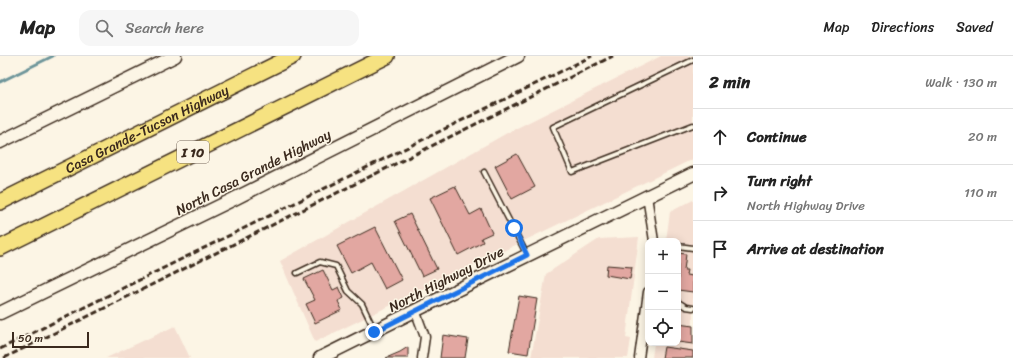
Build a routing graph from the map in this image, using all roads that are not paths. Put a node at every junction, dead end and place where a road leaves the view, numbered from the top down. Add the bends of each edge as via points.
1 (175, 56) edge
2 (293, 56) edge
3 (387, 56) edge
4 (518, 56) edge
5 (693, 60) edge
6 (693, 125) edge
7 (0, 142) edge
8 (484, 172) dead end
9 (693, 174) edge
10 (647, 196) junction
11 (0, 202) edge
12 (654, 238) edge
13 (681, 246) edge
14 (0, 248) edge
15 (693, 248) edge
16 (527, 255) junction
17 (297, 273) dead end
18 (681, 304) edge
19 (693, 308) edge
20 (415, 310) junction
21 (646, 310) edge
22 (0, 313) edge
23 (374, 332) junction
24 (641, 356) edge
25 (320, 358) edge
26 (422, 358) edge

1 - 7 main road
2 - 11 highway, Casa Grande-Tucson Highway
3 - 14 highway, I 10
4 - 22 main road, North Casa Grande Highway
5 - 6 lane via 553,127 572,172
8 - 16 lane
9 - 10 main road, North Highway Drive
10 - 12 street
10 - 16 main road, North Highway Drive
13 - 15 lane
16 - 20 main road, North Highway Drive
17 - 23 lane via 320,262 336,266 348,290 362,304
18 - 19 lane
20 - 23 main road, North Highway Drive
20 - 26 street via 425,337
21 - 24 street
23 - 25 main road, North Highway Drive

